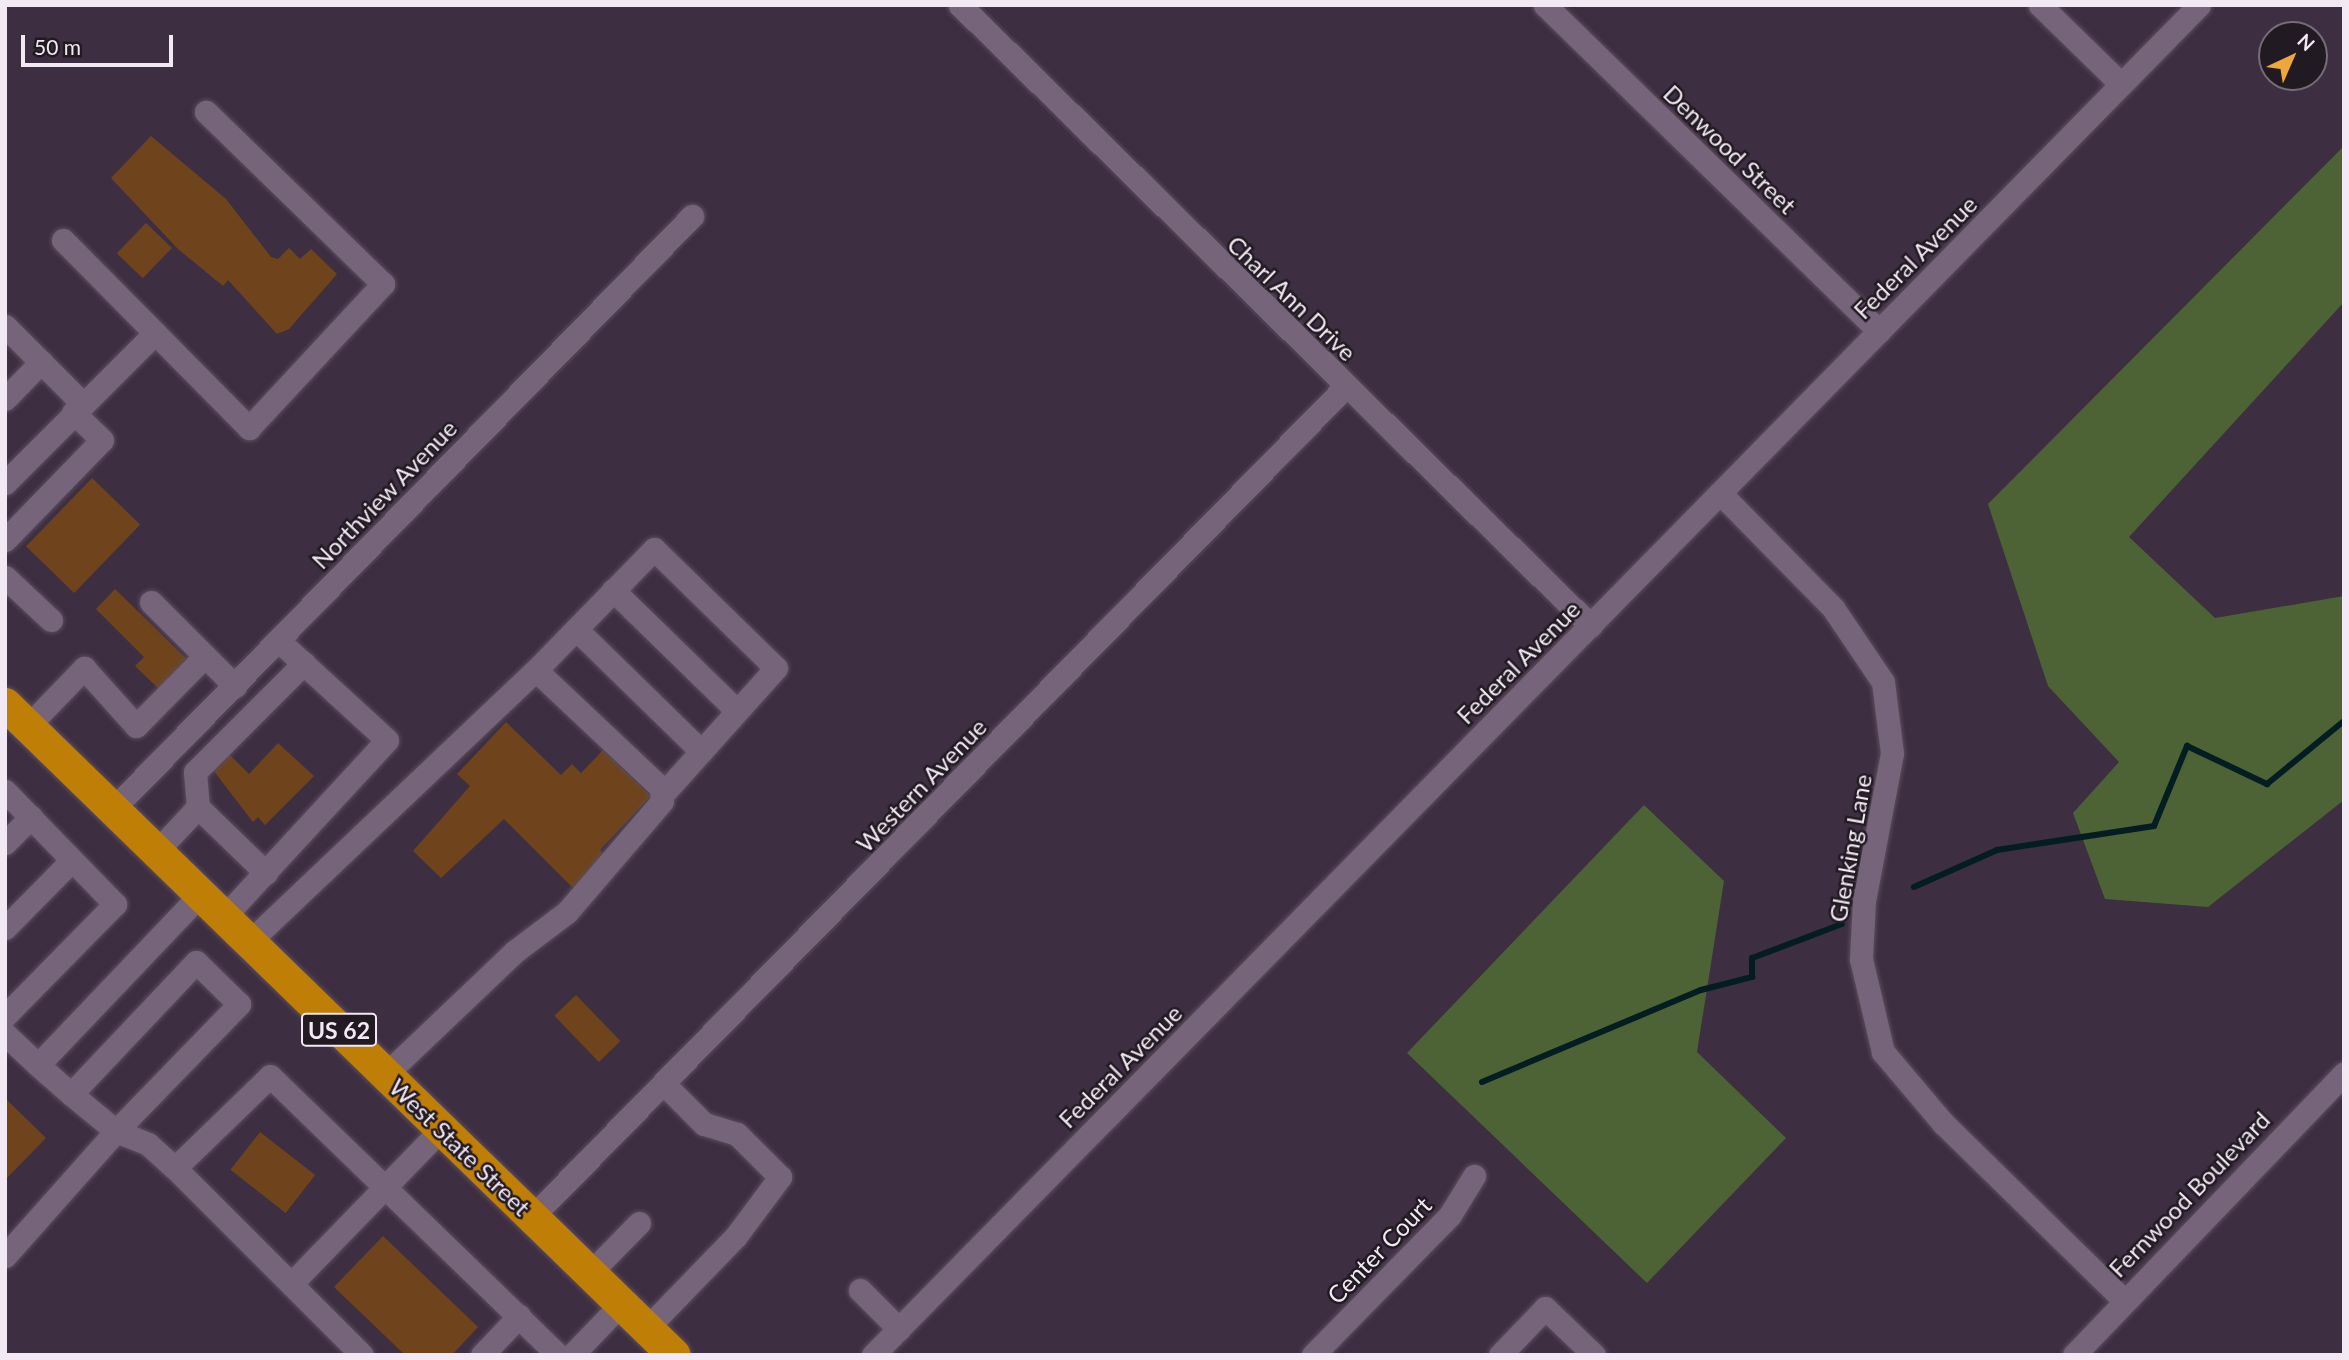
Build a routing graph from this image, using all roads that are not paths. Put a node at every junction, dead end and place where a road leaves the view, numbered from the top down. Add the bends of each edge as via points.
1 (960, 5) edge
2 (1545, 5) edge
3 (2040, 5) edge
4 (2199, 5) edge
5 (2121, 84) junction
6 (206, 112) dead end
7 (692, 216) dead end
8 (63, 240) dead end
9 (5, 326) edge
10 (1879, 331) junction
11 (155, 333) junction
12 (41, 362) junction
13 (1346, 387) junction
14 (5, 399) edge
15 (78, 408) junction
16 (5, 484) edge
17 (1720, 493) junction
18 (5, 540) edge
19 (5, 577) edge
20 (613, 590) junction
21 (151, 602) dead end
22 (51, 620) dead end
23 (1591, 626) junction
24 (576, 629) junction
25 (279, 641) junction
26 (205, 656) junction
27 (304, 663) junction
28 (536, 670) junction
29 (235, 686) junction
30 (737, 711) junction
31 (17, 715) edge
32 (701, 751) junction
33 (5, 791) edge
34 (662, 791) junction
35 (198, 807) junction
36 (113, 808) junction
37 (31, 817) junction
38 (5, 843) edge
39 (156, 852) junction
40 (72, 860) junction
41 (266, 873) junction
42 (211, 907) junction
43 (5, 928) edge
44 (248, 943) junction
45 (5, 1016) edge
46 (5, 1034) edge
47 (38, 1065) junction
48 (2344, 1073) edge
49 (385, 1075) junction
50 (665, 1086) junction
51 (71, 1094) junction
52 (441, 1129) junction
53 (116, 1131) junction
54 (175, 1168) junction
55 (1474, 1176) dead end
56 (387, 1184) junction
57 (532, 1217) junction
58 (639, 1223) dead end
59 (5, 1256) edge
60 (590, 1273) junction
61 (291, 1283) junction
62 (860, 1290) dead end
63 (2123, 1299) junction
64 (622, 1303) junction
65 (519, 1316) junction
66 (647, 1328) junction
67 (899, 1329) junction
68 (362, 1355) edge
69 (482, 1355) edge
70 (558, 1355) edge
71 (572, 1355) edge
72 (674, 1355) edge
73 (873, 1355) edge
74 (1313, 1355) edge
75 (1500, 1355) edge
76 (1594, 1355) edge
77 (2074, 1355) edge

1 - 13 street, Charl Ann Drive
2 - 10 street, Denwood Street
3 - 5 street
4 - 5 street, Federal Avenue
5 - 10 street, Federal Avenue
6 - 11 street via 383,285 249,428
7 - 25 street, Northview Avenue
8 - 11 street
9 - 12 street
10 - 17 street, Federal Avenue
11 - 15 street
12 - 14 street
12 - 15 street
13 - 23 street, Charl Ann Drive
13 - 50 street, Western Avenue
15 - 16 street
15 - 18 street via 102,440
17 - 23 street, Federal Avenue
17 - 63 street, Glenking Lane via 1833,608 1883,682 1892,753 1864,901 1861,959 1883,1052 1943,1123
19 - 22 street
20 - 24 street
20 - 30 street
20 - 30 street via 654,548 776,668
21 - 26 street
23 - 67 street, Federal Avenue
24 - 28 street
24 - 32 street
25 - 27 street
25 - 29 street, Northview Avenue
26 - 29 street
26 - 31 street via 136,726 84,668
27 - 35 street via 195,772
27 - 41 street via 387,740
28 - 34 street
28 - 44 street
29 - 36 street, Northview Avenue
30 - 32 street
31 - 36 highway, West State Street / US 62
32 - 34 street
33 - 37 street
34 - 49 street via 638,835 568,912 514,952
35 - 39 street
35 - 41 street
36 - 39 highway, West State Street / US 62
37 - 38 street
37 - 40 street
39 - 42 highway, West State Street / US 62
40 - 43 street
40 - 45 street via 116,904
41 - 42 street
42 - 44 highway, West State Street / US 62
42 - 47 street
44 - 49 highway, West State Street / US 62
46 - 47 street
47 - 51 street
48 - 63 street, Fernwood Boulevard
49 - 52 highway, West State Street / US 62
50 - 57 street, Western Avenue
50 - 66 street via 704,1124 737,1134 780,1177 715,1260
51 - 53 street
51 - 53 street via 196,962 239,1004
52 - 56 street
52 - 57 highway, West State Street / US 62
53 - 54 street via 148,1144
53 - 59 street
54 - 56 street via 270,1076
54 - 61 street
55 - 74 street, Center Court via 1450,1215
56 - 61 street
56 - 65 street
57 - 60 highway, West State Street / US 62
58 - 60 street
60 - 64 highway, West State Street / US 62
61 - 68 street
62 - 67 street
63 - 77 street, Fernwood Boulevard
64 - 66 highway, West State Street / US 62
64 - 71 street
65 - 69 street
65 - 70 street
66 - 72 highway, West State Street / US 62
67 - 73 street, Federal Avenue
75 - 76 street via 1545,1308

